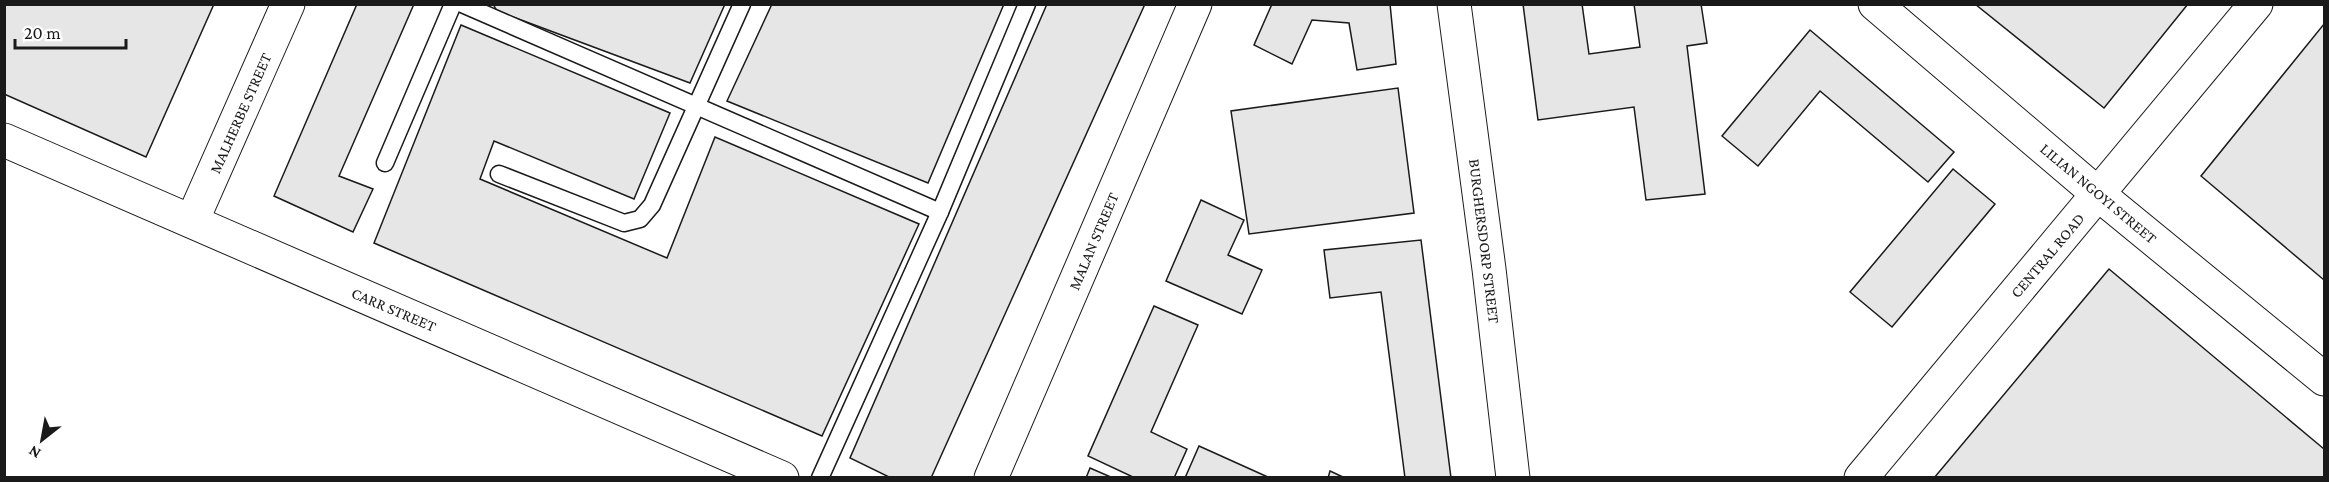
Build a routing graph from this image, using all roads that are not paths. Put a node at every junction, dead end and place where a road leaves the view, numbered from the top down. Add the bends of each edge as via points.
1 (288, 4) edge
2 (453, 4) edge
3 (462, 4) edge
4 (742, 4) edge
5 (1027, 4) edge
6 (1195, 4) edge
7 (1454, 4) edge
8 (1875, 4) edge
9 (2256, 4) edge
10 (698, 107) junction
11 (4, 140) edge
12 (385, 163) dead end
13 (499, 174) dead end
14 (2097, 194) junction
15 (940, 212) junction
16 (192, 221) junction
17 (2325, 379) edge
18 (782, 477) edge
19 (820, 477) edge
20 (991, 477) edge
21 (1513, 477) edge
22 (1861, 477) edge

1 - 16 street, MALHERBE STREET
2 - 12 lane
3 - 10 lane
4 - 10 lane
5 - 15 lane
6 - 20 street, MALAN STREET
7 - 21 street, BURGHERSDORP STREET
8 - 14 street, LILIAN NGOYI STREET
9 - 14 street, CENTRAL ROAD
10 - 13 lane via 652,206 640,219 624,223
10 - 15 lane
11 - 16 street, CARR STREET
14 - 17 street, LILIAN NGOYI STREET
14 - 22 street, CENTRAL ROAD
15 - 19 lane
16 - 18 street, CARR STREET

